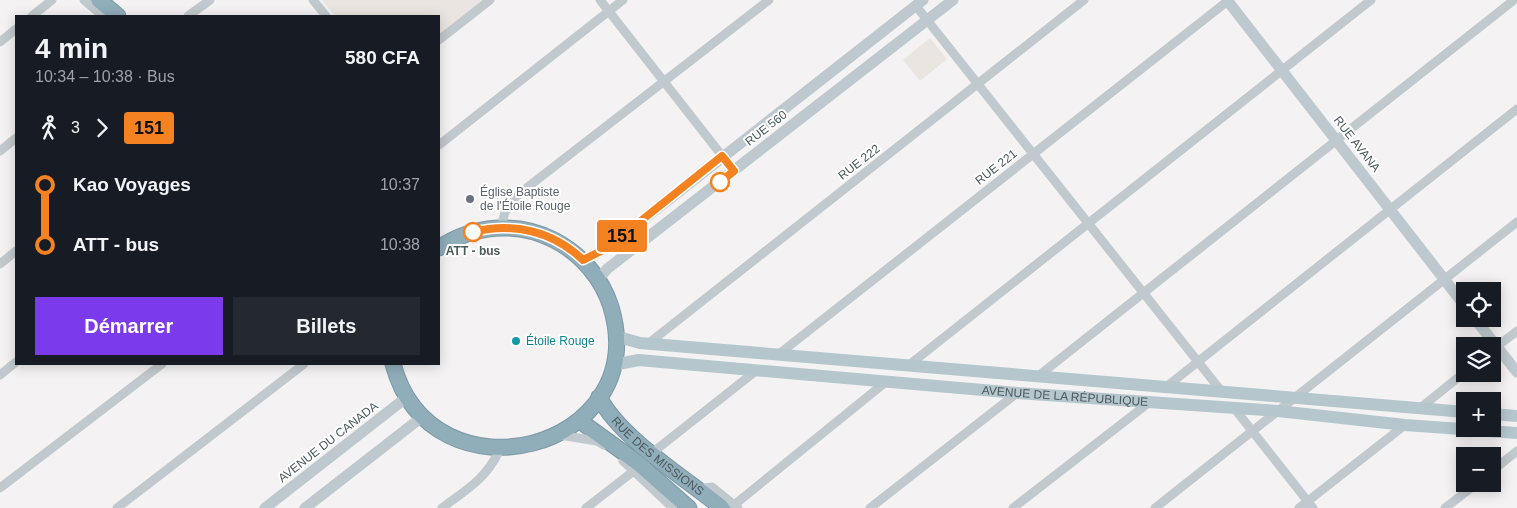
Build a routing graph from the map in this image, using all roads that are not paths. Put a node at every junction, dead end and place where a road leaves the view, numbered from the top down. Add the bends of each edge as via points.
1 (52, 0) edge
2 (84, 0) edge
3 (99, 0) edge
4 (210, 0) edge
5 (313, 0) edge
6 (490, 0) edge
7 (600, 0) edge
8 (623, 0) edge
9 (768, 0) edge
10 (953, 0) edge
11 (1084, 0) edge
12 (1228, 0) edge
13 (1371, 0) edge
14 (1514, 0) edge
15 (919, 3) edge
16 (608, 12) junction
17 (33, 15) edge
18 (102, 15) edge
19 (117, 15) edge
20 (189, 15) edge
21 (325, 15) edge
22 (927, 20) junction
23 (15, 30) edge
24 (440, 39) edge
25 (0, 42) edge
26 (1282, 70) junction
27 (664, 82) junction
28 (978, 84) junction
29 (1517, 109) edge
30 (15, 139) edge
31 (1336, 140) junction
32 (440, 144) edge
33 (0, 151) edge
34 (1033, 154) junction
35 (722, 156) junction
36 (734, 171) junction
37 (1390, 209) junction
38 (1517, 222) edge
39 (1088, 223) junction
40 (501, 228) junction
41 (440, 247) edge
42 (15, 252) edge
43 (583, 260) junction
44 (0, 264) edge
45 (1444, 279) junction
46 (598, 280) junction
47 (1144, 293) junction
48 (1456, 294) edge
49 (1517, 331) edge
50 (615, 336) junction
51 (649, 343) junction
52 (1501, 344) edge
53 (779, 354) junction
54 (1501, 355) edge
55 (1199, 362) junction
56 (15, 363) edge
57 (161, 365) edge
58 (303, 365) edge
59 (394, 365) edge
60 (612, 365) junction
61 (909, 365) junction
62 (757, 370) junction
63 (1517, 372) edge
64 (0, 375) edge
65 (1037, 377) junction
66 (1456, 379) edge
67 (887, 381) junction
68 (1166, 388) junction
69 (1222, 392) junction
70 (1017, 393) junction
71 (407, 397) junction
72 (600, 397) junction
73 (1296, 397) junction
74 (1151, 401) junction
75 (1234, 408) junction
76 (1419, 409) junction
77 (1278, 411) junction
78 (1456, 411) edge
79 (1501, 415) edge
80 (422, 416) junction
81 (1517, 416) edge
82 (580, 421) junction
83 (1405, 425) junction
84 (1252, 430) junction
85 (1517, 433) edge
86 (560, 435) junction
87 (499, 451) junction
88 (1517, 451) edge
89 (652, 453) junction
90 (1501, 463) edge
91 (634, 470) junction
92 (0, 488) edge
93 (1466, 492) edge
94 (1310, 504) edge
95 (731, 507) edge
96 (117, 508) edge
97 (265, 508) edge
98 (305, 508) edge
99 (442, 508) edge
100 (586, 508) edge
101 (673, 508) edge
102 (689, 508) edge
103 (870, 508) edge
104 (1013, 508) edge
105 (1155, 508) edge
106 (1299, 508) edge
107 (1445, 508) edge

1 - 17 street
2 - 18 street
3 - 19 highway
4 - 20 street
5 - 21 street
6 - 24 street
7 - 16 street
8 - 16 street
9 - 27 street
10 - 22 main road, RUE 560
11 - 28 street, RUE 222
12 - 26 main road, RUE AVANA
12 - 34 street, RUE 221
13 - 26 street
14 - 31 street
15 - 22 street
15 - 35 main road, RUE 560
16 - 27 street
16 - 32 street
22 - 28 street
22 - 36 main road, RUE 560
23 - 25 street
26 - 31 main road, RUE AVANA
26 - 39 street
27 - 35 street
27 - 40 street via 520,193 505,212
28 - 34 street
28 - 51 street, RUE 222
29 - 37 street
30 - 33 street
31 - 37 main road, RUE AVANA
31 - 47 street
34 - 39 street
34 - 53 street, RUE 221
35 - 36 street
35 - 43 main road, RUE 560 via 607,248
36 - 46 main road, RUE 560 via 607,269
37 - 45 main road, RUE AVANA
37 - 55 street
38 - 45 street
39 - 47 street
39 - 61 street
40 - 41 highway via 466,234
40 - 43 highway via 521,229 545,236
42 - 44 street
43 - 46 highway
45 - 48 main road, RUE AVANA
45 - 73 street
46 - 50 highway via 611,309
47 - 55 street
47 - 65 street
49 - 52 street
50 - 51 main road, AVENUE DE LA RÉPUBLIQUE via 629,342
50 - 60 highway
51 - 53 main road, AVENUE DE LA RÉPUBLIQUE
53 - 61 main road, AVENUE DE LA RÉPUBLIQUE
54 - 63 main road
55 - 68 street
55 - 69 street
56 - 64 street
57 - 92 street
58 - 96 street
59 - 71 highway
60 - 62 main road, AVENUE DE LA RÉPUBLIQUE via 639,360
60 - 72 highway
61 - 65 main road, AVENUE DE LA RÉPUBLIQUE
62 - 67 main road, AVENUE DE LA RÉPUBLIQUE
62 - 89 street
65 - 68 main road, AVENUE DE LA RÉPUBLIQUE
66 - 76 street
67 - 70 main road, AVENUE DE LA RÉPUBLIQUE
67 - 95 street
68 - 69 main road, AVENUE DE LA RÉPUBLIQUE
69 - 73 main road, AVENUE DE LA RÉPUBLIQUE
70 - 74 main road, AVENUE DE LA RÉPUBLIQUE
70 - 103 street
71 - 80 highway
71 - 97 main road, AVENUE DU CANADA
72 - 82 highway
72 - 89 highway, RUE DES MISSIONS via 617,422
73 - 76 main road, AVENUE DE LA RÉPUBLIQUE
73 - 77 street
74 - 75 main road, AVENUE DE LA RÉPUBLIQUE
74 - 104 street
75 - 77 main road, AVENUE DE LA RÉPUBLIQUE
75 - 84 street
76 - 78 main road, AVENUE DE LA RÉPUBLIQUE
77 - 83 main road, AVENUE DE LA RÉPUBLIQUE
77 - 84 street
79 - 81 main road
80 - 87 highway via 457,441
80 - 98 main road
82 - 86 highway
82 - 102 highway, RUE DES MISSIONS via 638,463
83 - 85 main road, AVENUE DE LA RÉPUBLIQUE
83 - 94 street
84 - 94 street
84 - 105 street
86 - 87 highway via 531,447
86 - 91 street via 597,441
87 - 99 street via 492,468
88 - 90 street
89 - 95 highway, RUE DES MISSIONS via 698,489
91 - 100 street
91 - 101 street
93 - 107 street
94 - 106 street

